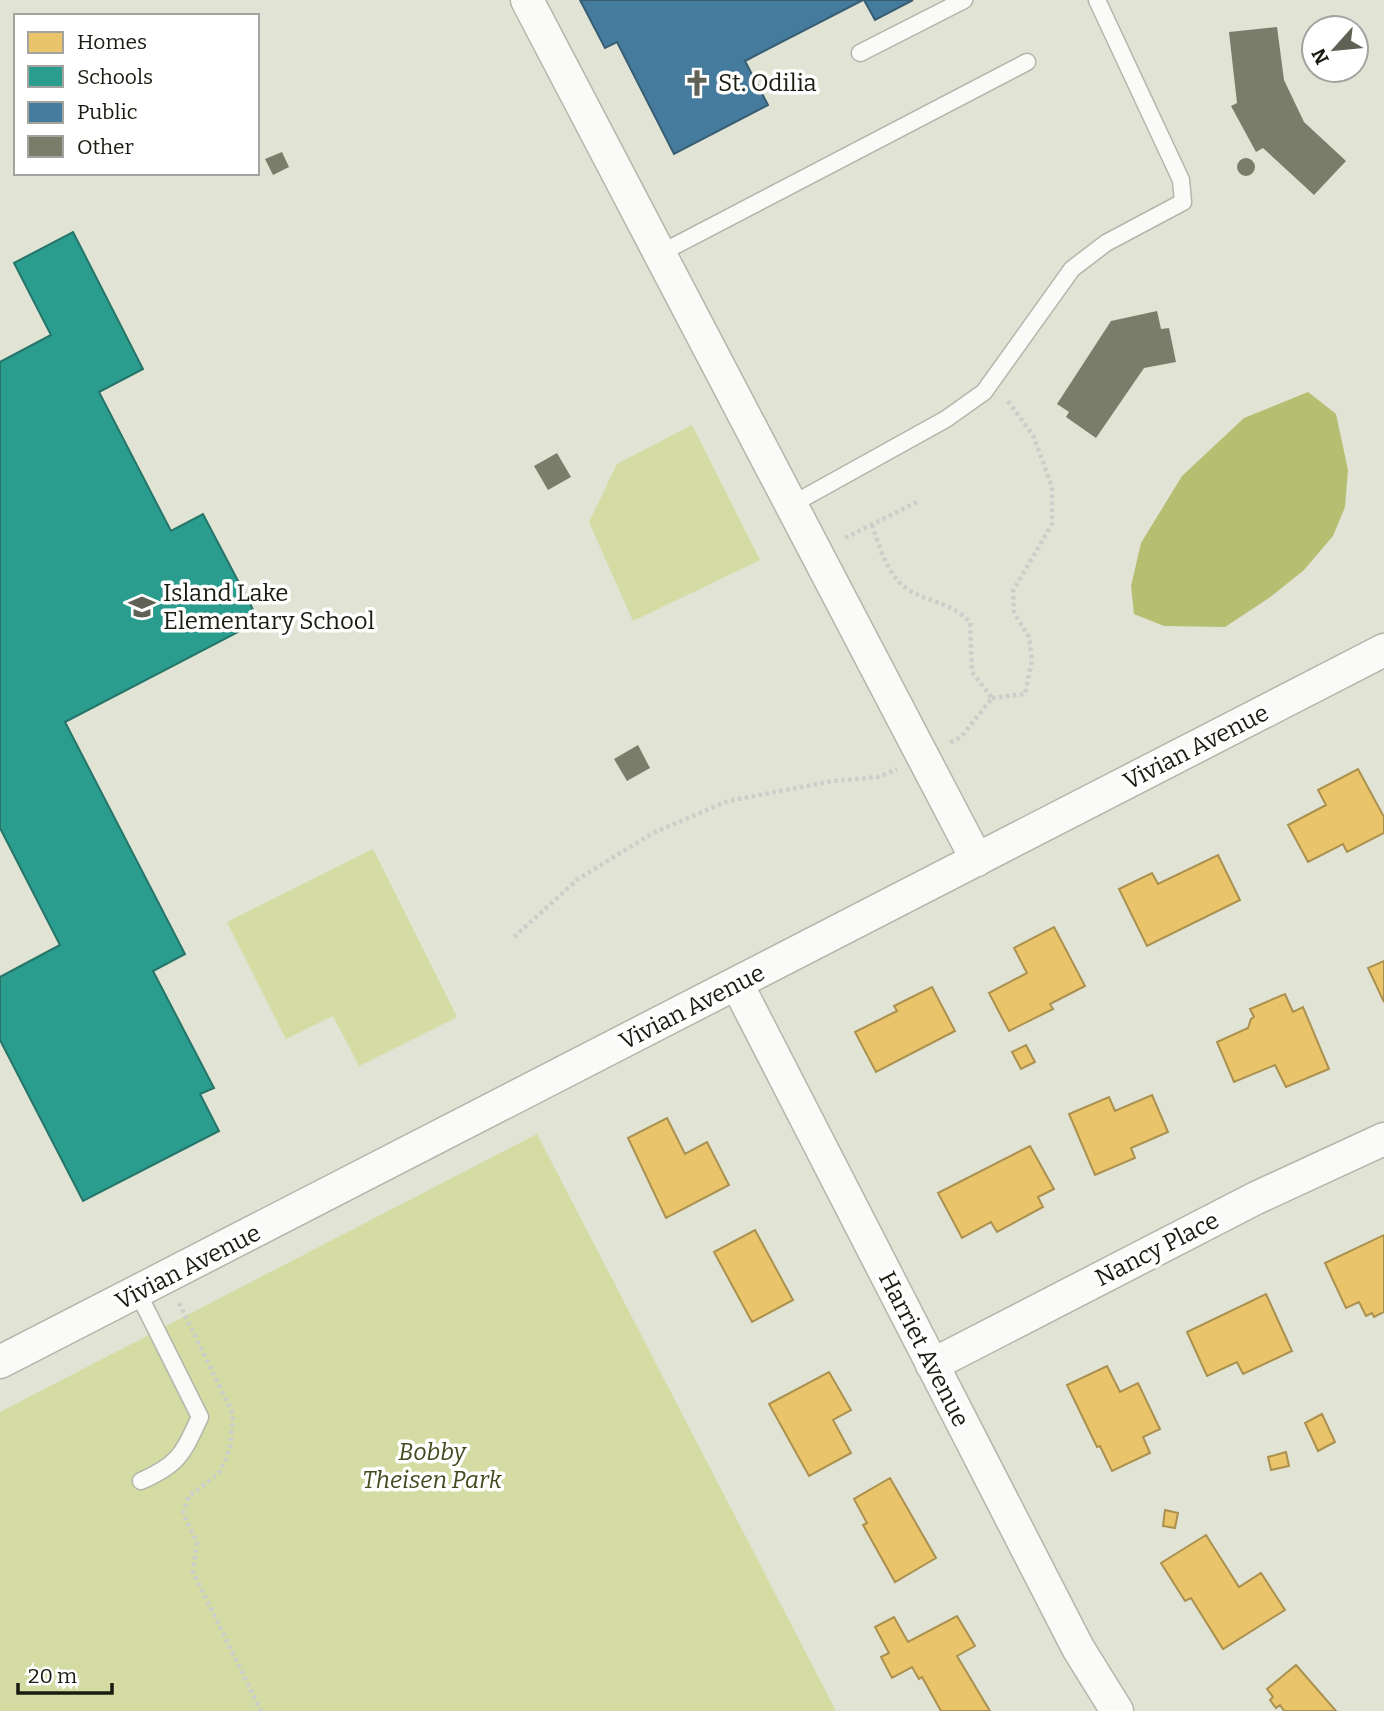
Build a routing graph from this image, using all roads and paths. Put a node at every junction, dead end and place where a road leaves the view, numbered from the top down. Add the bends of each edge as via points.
1 (527, 0) edge
2 (964, 0) edge
3 (1097, 0) edge
4 (860, 53) dead end
5 (1027, 62) dead end
6 (659, 254) junction
7 (992, 380) junction
8 (918, 502) dead end
9 (790, 505) junction
10 (872, 525) junction
11 (816, 553) junction
12 (1384, 650) edge
13 (992, 698) junction
14 (922, 756) junction
15 (977, 860) junction
16 (514, 937) dead end
17 (737, 984) junction
18 (1384, 1139) edge
19 (138, 1293) junction
20 (189, 1323) dead end
21 (0, 1363) edge
22 (932, 1365) junction
23 (141, 1481) dead end
24 (261, 1711) edge
25 (1117, 1711) edge

1 - 6 street
2 - 4 lane
3 - 7 lane via 1181,180 1183,202 1106,243 1072,269
5 - 6 lane
6 - 9 street
7 - 9 lane via 984,392 946,419
7 - 13 path via 1033,435 1052,487 1052,524 1013,591 1014,614 1029,637 1032,660 1025,694
8 - 10 path
9 - 11 street
10 - 11 path
10 - 13 path via 884,560 905,588 958,610 970,622 972,673
11 - 14 street
12 - 15 street, Vivian Avenue
13 - 14 path via 961,737
14 - 15 street
14 - 16 path via 879,777 729,801 653,834 578,879
15 - 17 street, Vivian Avenue
17 - 19 street, Vivian Avenue
17 - 22 street, Harriet Avenue
18 - 22 street, Nancy Place via 1256,1198
19 - 21 street, Vivian Avenue
19 - 23 lane via 200,1417 182,1455 163,1472
20 - 24 path via 233,1414 230,1449 219,1473 189,1496 183,1512 197,1543 193,1572
22 - 25 street, Harriet Avenue via 1078,1648

